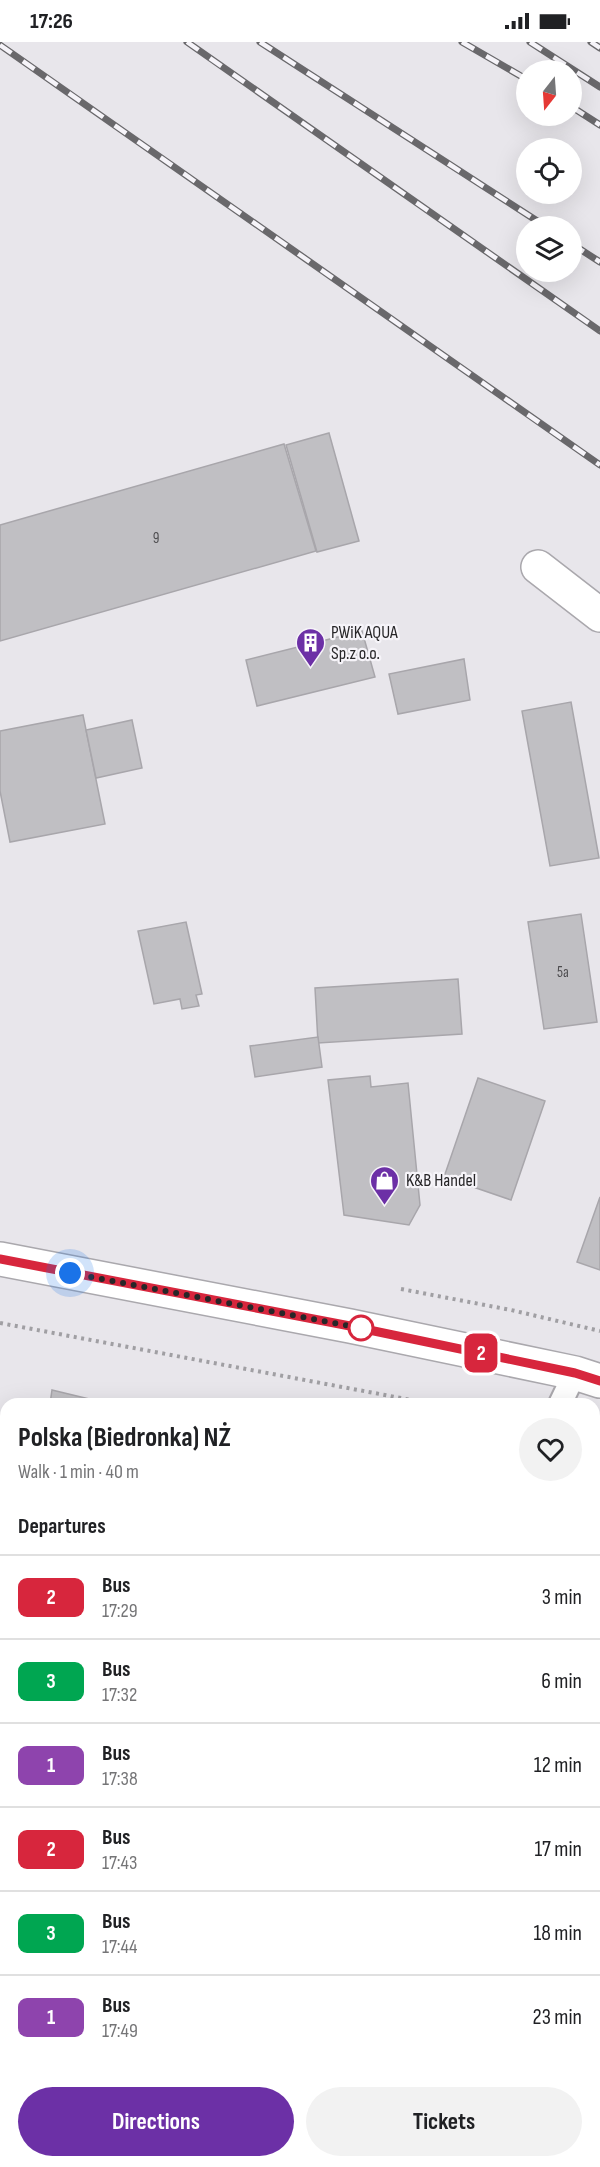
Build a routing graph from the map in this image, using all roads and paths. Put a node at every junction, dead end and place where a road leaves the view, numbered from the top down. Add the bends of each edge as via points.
1 (538, 567) dead end
2 (600, 615) edge
3 (0, 1259) edge
4 (0, 1323) edge
5 (587, 1377) edge
6 (401, 1398) edge
7 (566, 1398) edge

1 - 2 main road
3 - 5 main road via 350,1326
4 - 6 path
5 - 7 lane

